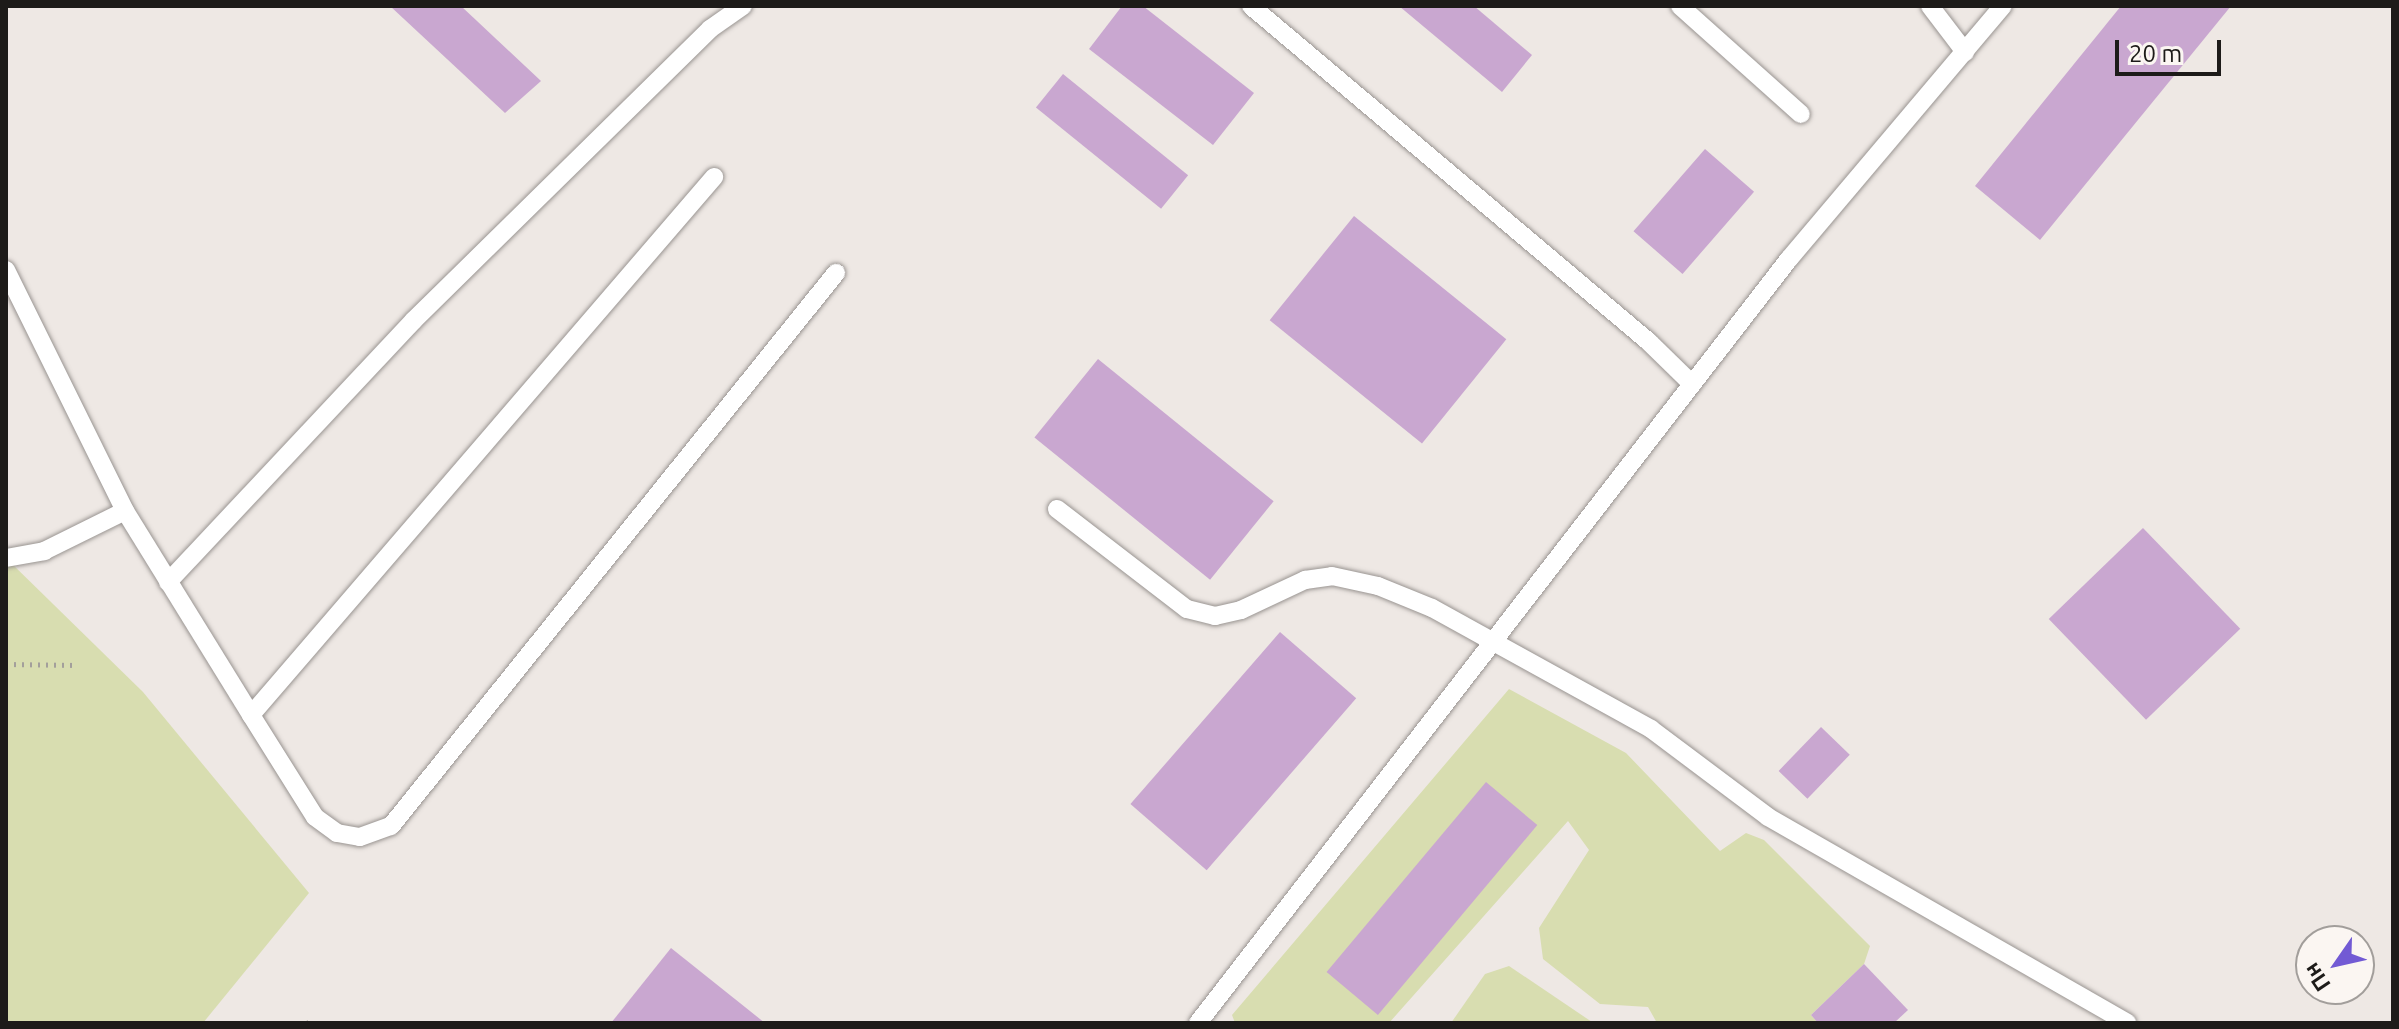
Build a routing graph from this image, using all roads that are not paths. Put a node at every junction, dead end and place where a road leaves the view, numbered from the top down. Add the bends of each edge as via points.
1 (743, 6) edge
2 (1251, 6) edge
3 (1680, 6) edge
4 (1930, 6) edge
5 (2003, 6) edge
6 (1965, 52) junction
7 (1801, 114) dead end
8 (714, 177) dead end
9 (6, 270) edge
10 (836, 273) dead end
11 (1692, 384) junction
12 (1057, 509) dead end
13 (125, 511) junction
14 (6, 558) edge
15 (168, 582) junction
16 (1491, 644) junction
17 (251, 715) junction
18 (1207, 1019) edge
19 (2127, 1023) edge

1 - 15 lane via 710,29 413,321
2 - 11 lane
3 - 7 lane
4 - 6 lane
5 - 6 lane
6 - 11 lane via 1789,259
8 - 17 lane
9 - 13 lane
10 - 17 lane via 391,826 360,837 337,833 315,817
11 - 16 lane
12 - 16 lane via 1187,609 1215,616 1241,610 1305,580 1332,576 1378,586 1432,608
13 - 14 lane via 44,551
13 - 15 lane
15 - 17 lane
16 - 18 lane
16 - 19 lane via 1651,729 1768,817

